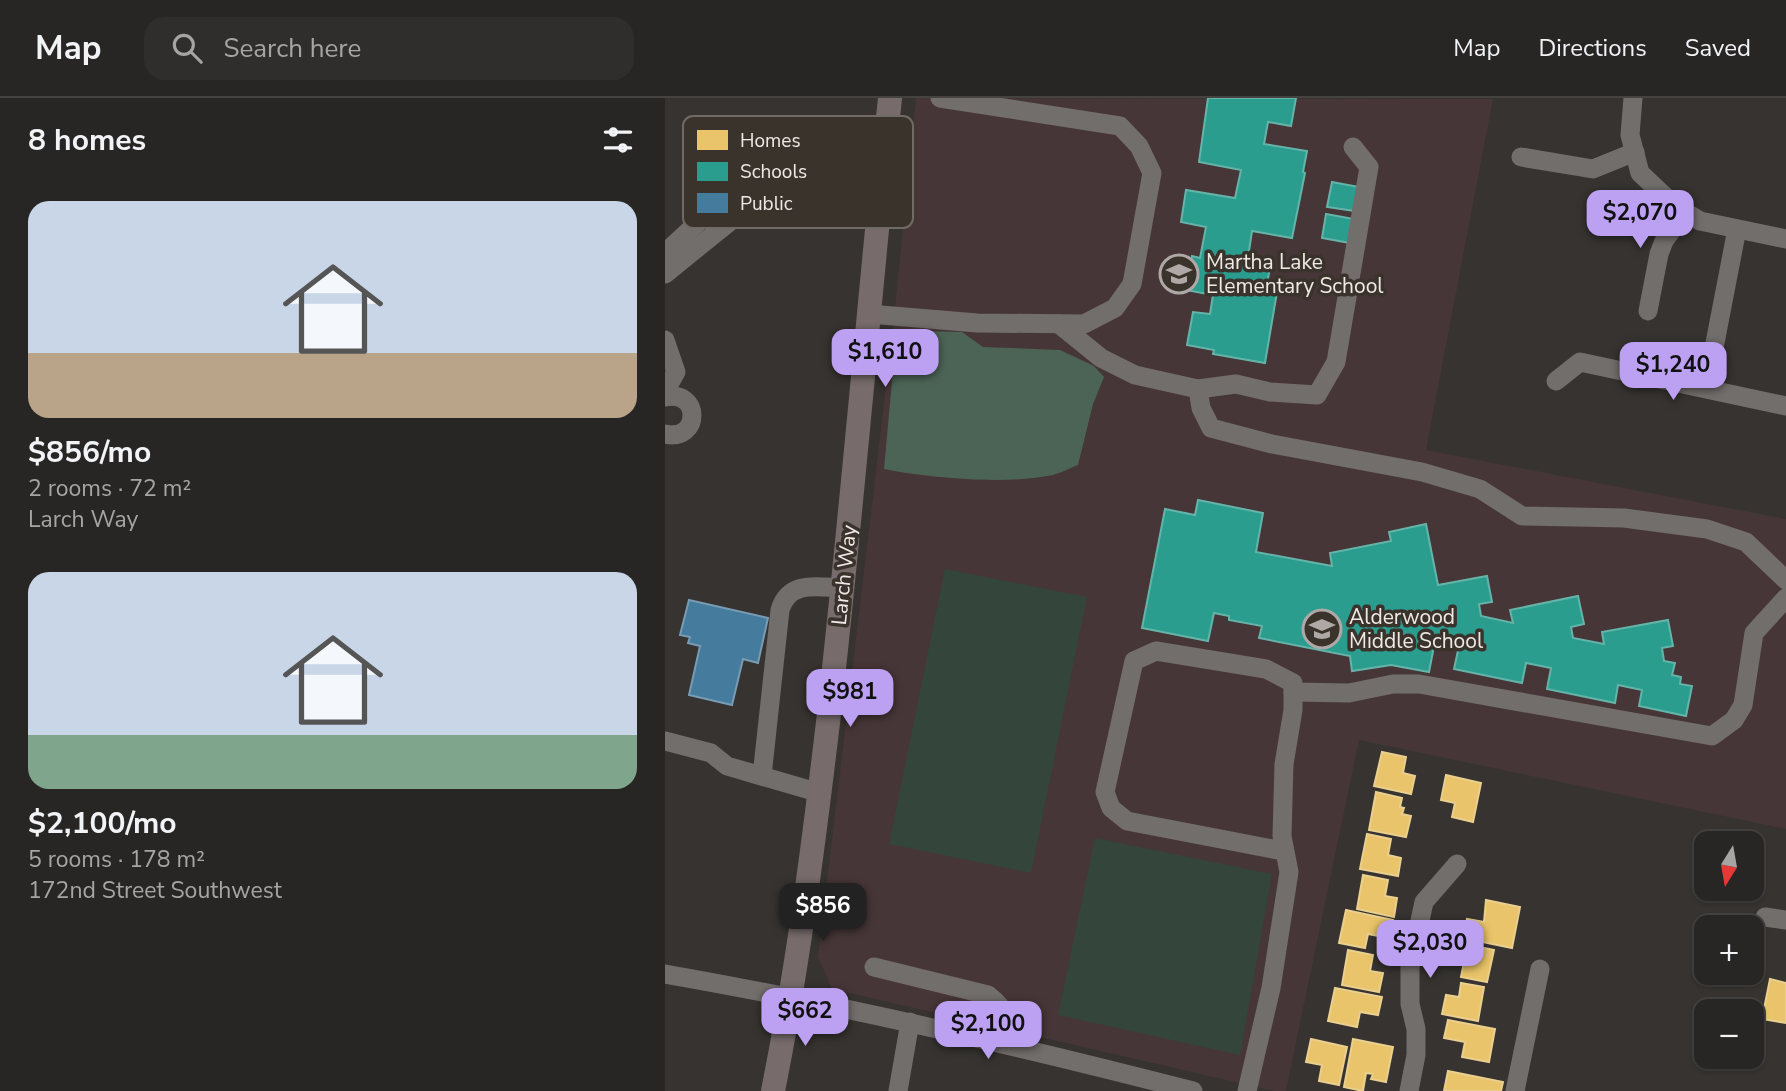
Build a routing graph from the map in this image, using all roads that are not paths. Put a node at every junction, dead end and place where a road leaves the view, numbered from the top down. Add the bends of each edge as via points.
1 (890, 98) edge
2 (940, 98) edge
3 (1633, 98) edge
4 (888, 116) edge
5 (1353, 147) dead end
6 (1635, 152) junction
7 (1521, 157) dead end
8 (1685, 212) junction
9 (692, 228) edge
10 (722, 228) edge
11 (877, 228) edge
12 (1737, 229) junction
13 (1786, 239) edge
14 (665, 253) edge
15 (665, 274) edge
16 (1649, 311) dead end
17 (869, 314) junction
18 (1059, 324) junction
19 (665, 340) edge
20 (1714, 348) dead end
21 (1556, 381) dead end
22 (1198, 389) junction
23 (667, 391) edge
24 (1786, 406) edge
25 (665, 434) edge
26 (1786, 580) edge
27 (843, 588) junction
28 (1786, 598) edge
29 (1293, 692) junction
30 (665, 741) edge
31 (762, 776) junction
32 (820, 793) junction
33 (1283, 851) junction
34 (1457, 863) dead end
35 (1765, 916) dead end
36 (1786, 920) edge
37 (874, 967) dead end
38 (1540, 969) dead end
39 (665, 974) edge
40 (792, 996) junction
41 (910, 1022) junction
42 (1005, 1045) junction
43 (1128, 1083) edge
44 (773, 1091) edge
45 (898, 1091) edge
46 (1193, 1091) edge
47 (1247, 1091) edge
48 (1409, 1091) edge
49 (1515, 1091) edge

1 - 4 main road, Larch Way
2 - 18 street via 1120,126 1139,146 1152,173 1132,284 1115,308 1084,324
3 - 6 street via 1630,135
5 - 22 street via 1369,167 1336,362 1317,395 1236,384
6 - 7 street via 1593,169
6 - 8 street via 1640,173
8 - 12 street via 1700,221
8 - 16 street via 1659,254
9 - 14 street
10 - 15 street
11 - 17 main road, Larch Way
12 - 13 street
12 - 20 street
17 - 18 street
17 - 27 main road, Larch Way
18 - 22 street via 1101,358 1135,375
19 - 23 street via 676,372
21 - 24 street via 1580,362
22 - 26 street via 1210,428 1422,472 1480,489 1522,516 1624,519 1707,529 1746,542
23 - 25 street via 688,403 692,421 680,434
27 - 31 street via 806,587 783,598
27 - 32 main road, Larch Way
28 - 29 street via 1754,634 1743,705 1734,720 1712,736 1419,684 1349,693
29 - 33 street
29 - 33 street via 1293,682 1266,669 1156,651 1134,661 1105,792 1111,808 1127,821
30 - 31 street via 711,753 727,766
31 - 32 street
32 - 40 main road, Larch Way
33 - 47 street via 1289,872 1279,939
34 - 48 street via 1424,902 1410,967 1416,1055
35 - 36 street
37 - 42 street via 988,995 1006,1014
38 - 49 street
39 - 40 street
40 - 41 street
40 - 44 main road, Larch Way
41 - 42 street
41 - 45 street
42 - 43 street
43 - 46 street

